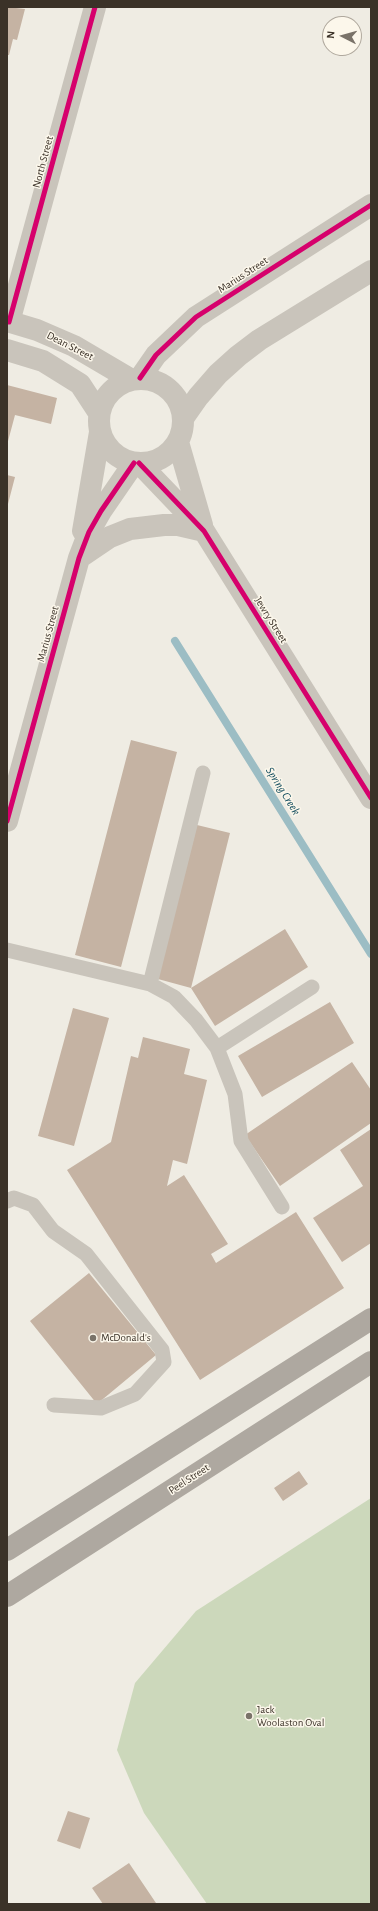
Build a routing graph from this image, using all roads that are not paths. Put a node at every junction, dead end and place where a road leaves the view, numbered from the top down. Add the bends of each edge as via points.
1 (95, 7) edge
2 (371, 205) edge
3 (371, 271) edge
4 (8, 321) edge
5 (7, 350) edge
6 (135, 379) junction
7 (184, 417) junction
8 (99, 423) junction
9 (178, 442) junction
10 (137, 463) junction
11 (204, 531) junction
12 (79, 558) junction
13 (203, 773) dead end
14 (371, 798) edge
15 (7, 821) edge
16 (7, 950) edge
17 (150, 984) junction
18 (312, 987) dead end
19 (217, 1048) junction
20 (7, 1201) edge
21 (282, 1207) dead end
22 (371, 1320) edge
23 (371, 1362) edge
24 (54, 1405) dead end
25 (7, 1550) edge
26 (7, 1596) edge

1 - 4 street, North Street
2 - 6 street, Marius Street via 196,317
3 - 7 street via 238,356 213,380
4 - 6 street, Dean Street via 74,346
5 - 8 street via 43,361 80,384
6 - 7 street via 153,380 169,389 181,405
6 - 8 street via 119,384 110,392 103,402
7 - 9 street via 183,430
8 - 10 street via 105,443 113,453
8 - 12 street, Marius Street
9 - 10 street via 161,458 150,463
9 - 11 street, Jewry Street
10 - 11 street, Jewry Street
10 - 12 street, Marius Street via 101,511
11 - 12 street via 178,525 130,529 110,537
11 - 14 street, Jewry Street
12 - 15 street, Marius Street
13 - 17 lane
16 - 17 lane
17 - 19 lane via 174,997
18 - 19 lane
19 - 21 lane via 235,1094 241,1141
20 - 24 lane via 14,1198 33,1205 53,1231 86,1254 162,1350 164,1362 135,1394 100,1408
22 - 25 main road
23 - 26 main road, Peel Street

